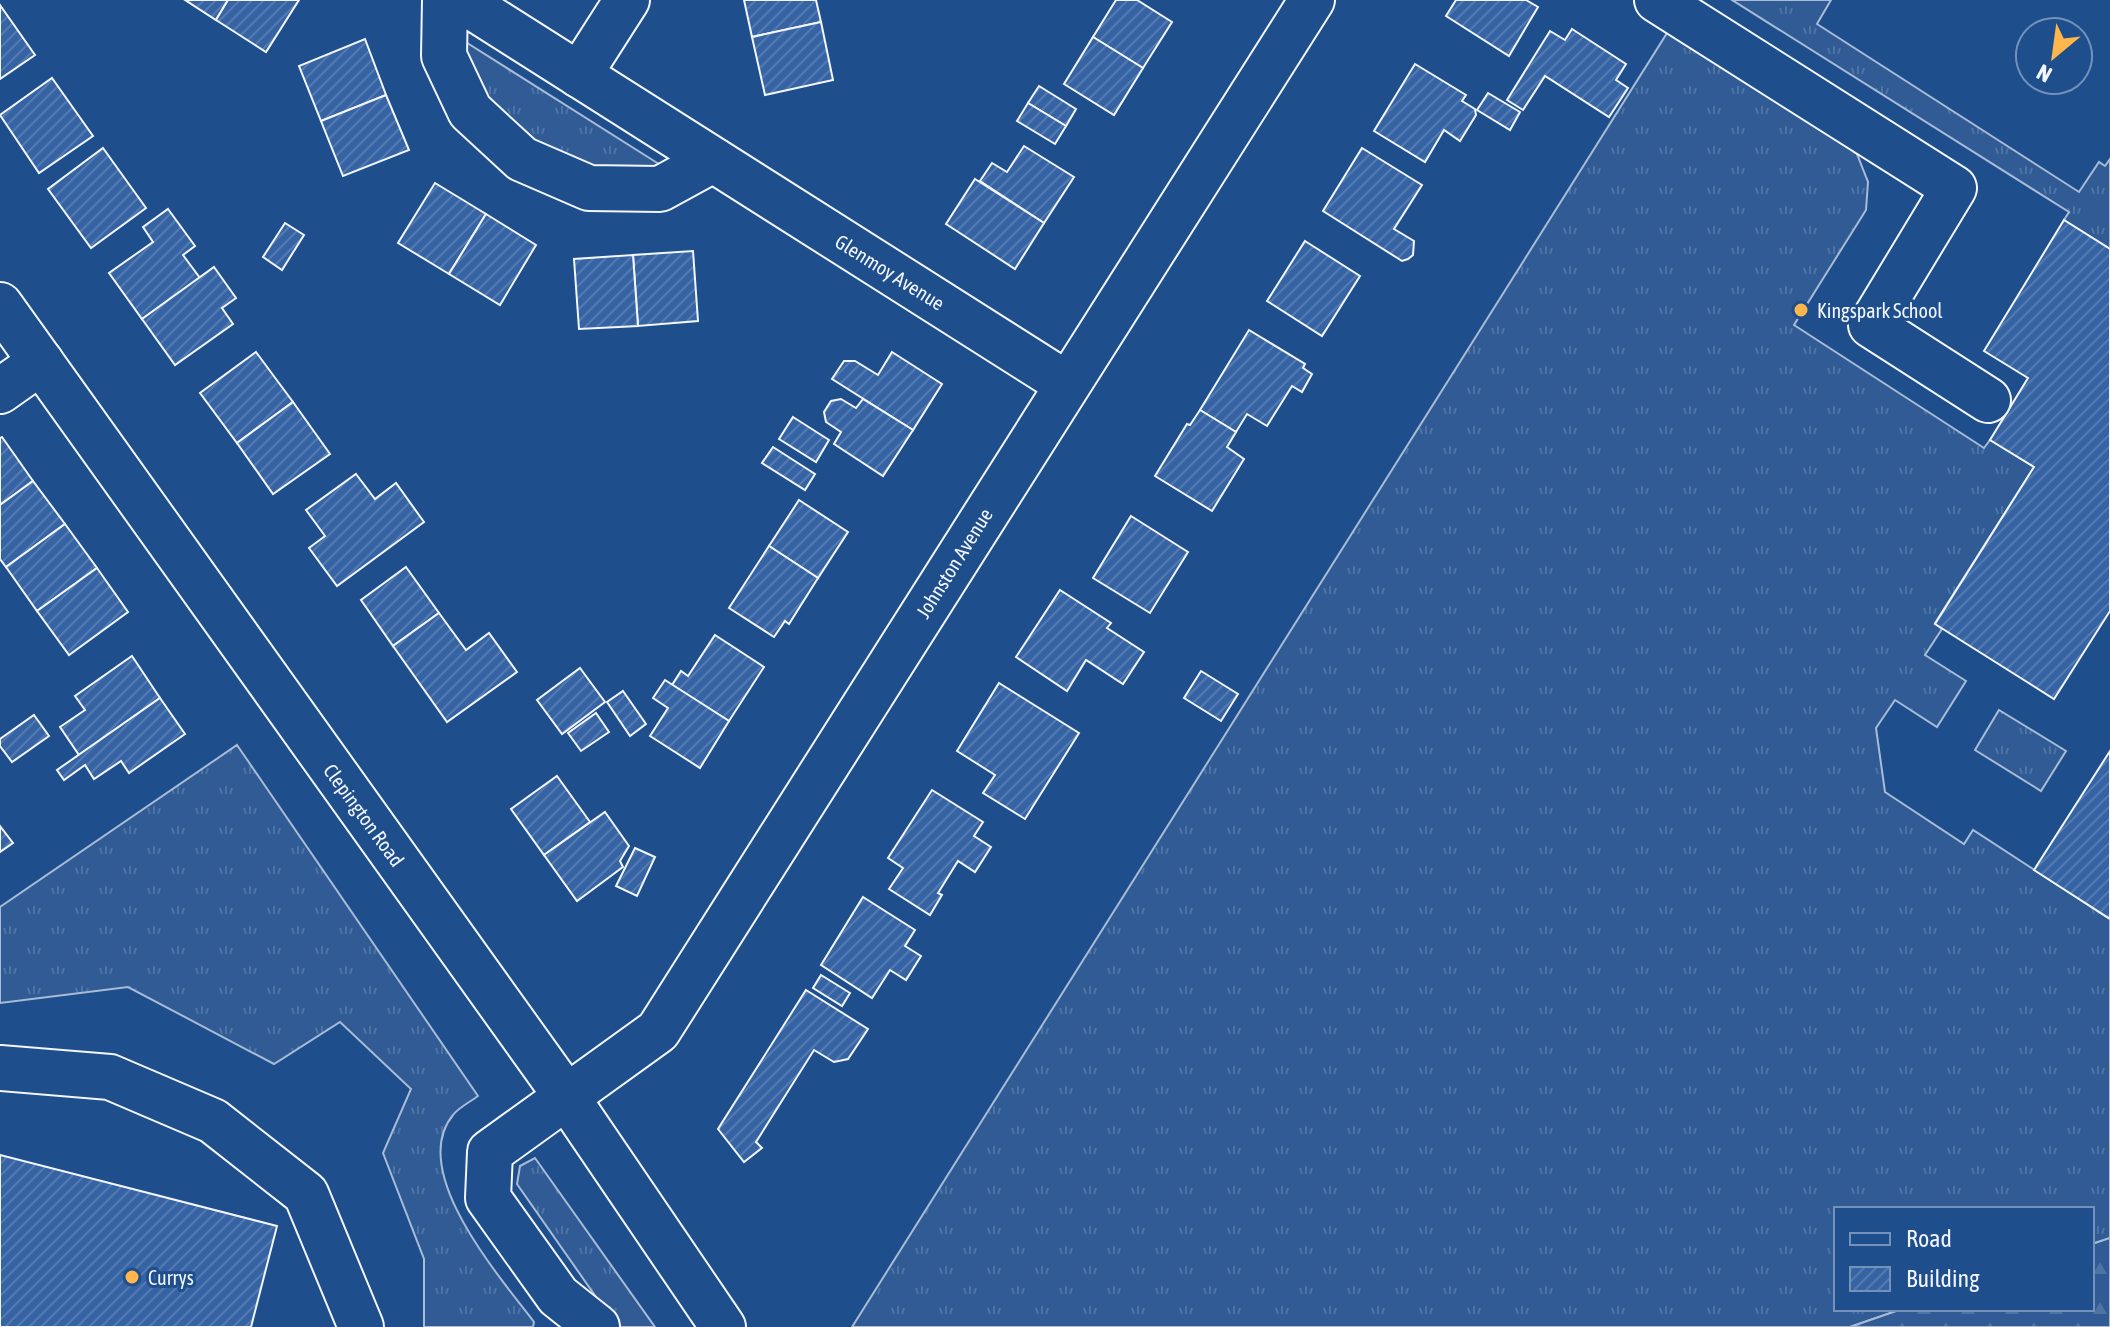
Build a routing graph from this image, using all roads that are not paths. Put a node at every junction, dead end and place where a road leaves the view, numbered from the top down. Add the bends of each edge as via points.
1 (445, 0) edge
2 (461, 0) edge
3 (627, 0) edge
4 (1312, 0) edge
5 (1658, 1) edge
6 (579, 75) junction
7 (713, 160) junction
8 (0, 305) edge
9 (41, 362) junction
10 (1067, 384) junction
11 (0, 391) edge
12 (1988, 400) dead end
13 (0, 1068) edge
14 (566, 1096) junction
15 (555, 1311) edge
16 (361, 1327) edge
17 (597, 1327) edge
18 (723, 1327) edge

1 - 7 street via 444,56 470,111 522,159 589,188 660,189
2 - 6 street, Glenmoy Avenue
3 - 6 street
4 - 10 street, Johnston Avenue
5 - 12 street via 1954,188 1871,325
6 - 7 street, Glenmoy Avenue
7 - 10 street, Glenmoy Avenue
8 - 9 street, Clepington Road
9 - 11 street
9 - 14 street, Clepington Road
10 - 14 street, Johnston Avenue via 658,1031
13 - 16 street via 110,1077 213,1121 306,1194
14 - 15 street, Johnston Avenue via 490,1152 488,1198
14 - 18 street, Clepington Road
15 - 17 street

